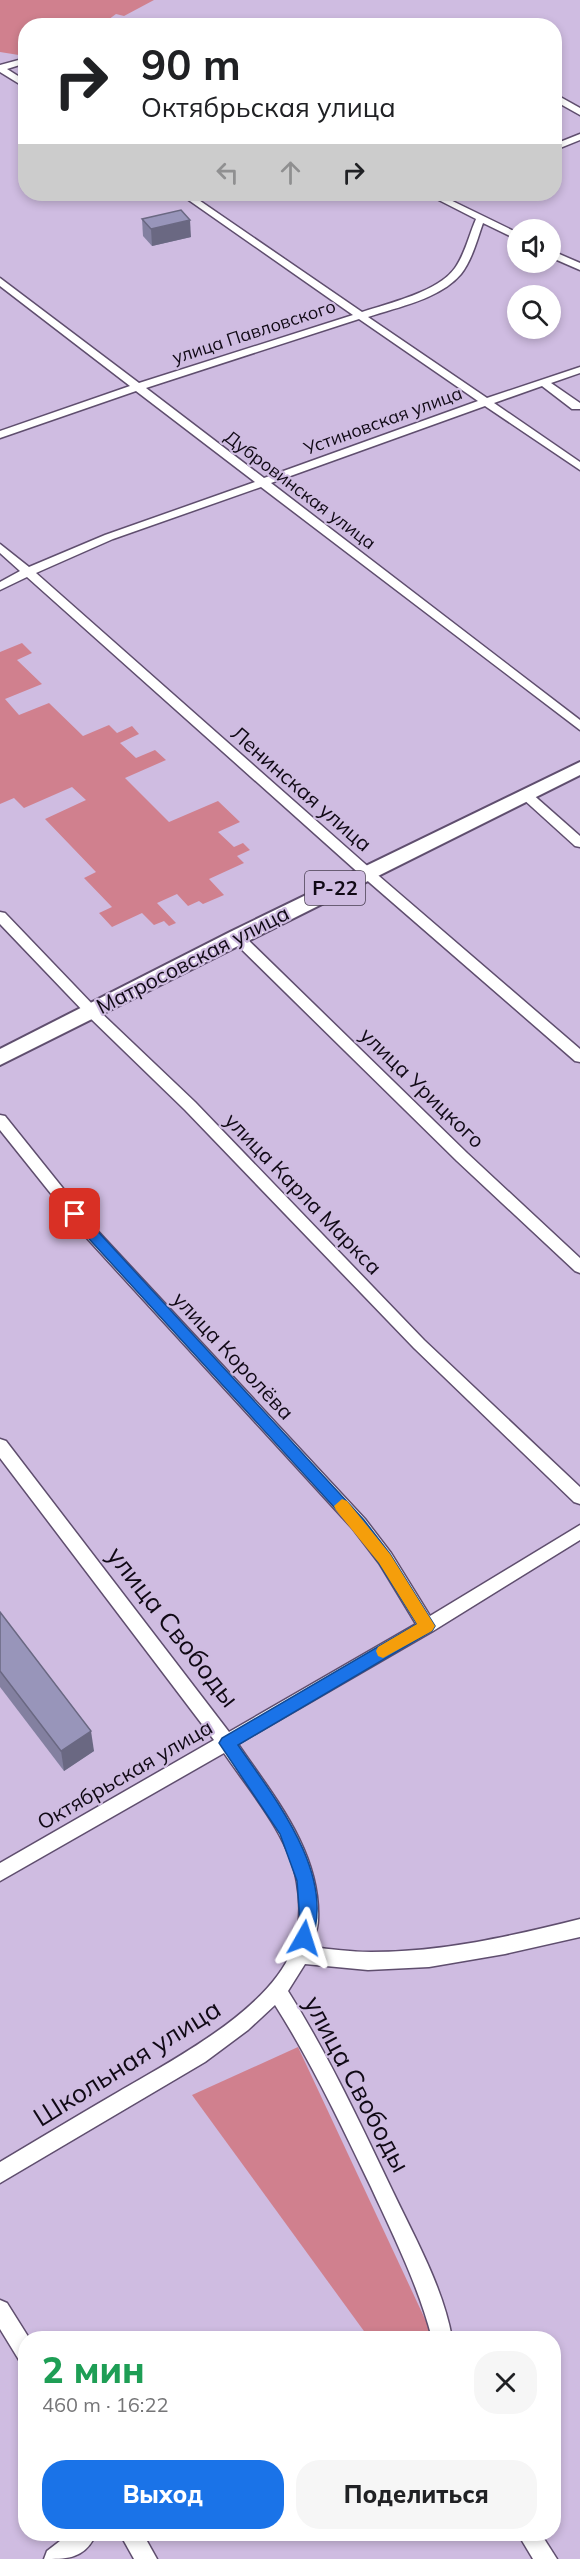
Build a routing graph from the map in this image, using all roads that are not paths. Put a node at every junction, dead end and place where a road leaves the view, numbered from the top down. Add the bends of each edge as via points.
1 (18, 62) edge
2 (0, 68) edge
3 (18, 80) edge
4 (562, 101) edge
5 (580, 112) edge
6 (580, 137) edge
7 (562, 138) edge
8 (568, 141) junction
9 (562, 144) edge
10 (194, 201) edge
11 (447, 201) edge
12 (480, 220) junction
13 (507, 232) edge
14 (561, 258) edge
15 (580, 267) edge
16 (0, 281) edge
17 (358, 316) junction
18 (580, 370) edge
19 (543, 382) junction
20 (136, 387) junction
21 (484, 402) junction
22 (580, 406) edge
23 (0, 435) edge
24 (580, 467) edge
25 (263, 482) junction
26 (0, 547) edge
27 (29, 570) junction
28 (0, 587) edge
29 (580, 726) edge
30 (580, 768) edge
31 (526, 795) junction
32 (580, 843) edge
33 (367, 873) junction
34 (0, 916) edge
35 (237, 937) junction
36 (91, 1011) junction
37 (580, 1057) edge
38 (0, 1058) edge
39 (0, 1120) edge
40 (580, 1267) edge
41 (0, 1446) edge
42 (580, 1497) edge
43 (580, 1532) edge
44 (427, 1626) junction
45 (227, 1743) junction
46 (0, 1873) edge
47 (580, 1928) edge
48 (300, 1955) junction
49 (277, 1991) junction
50 (0, 2173) edge
51 (0, 2310) edge
52 (441, 2331) edge
53 (18, 2340) edge
54 (77, 2541) edge
55 (135, 2541) edge
56 (534, 2541) edge
57 (55, 2559) edge
58 (146, 2559) edge
59 (546, 2559) edge

1 - 2 street
2 - 3 street
4 - 5 street
6 - 8 street
7 - 8 street
8 - 9 street
10 - 17 street
11 - 12 street
12 - 13 street
12 - 17 street, улица Павловского via 456,278 407,301
14 - 15 street
16 - 20 street, Дубровинская улица
17 - 20 street, улица Павловского
17 - 21 street
18 - 19 street, Устиновская улица
19 - 21 street, Устиновская улица
19 - 22 street via 576,407
20 - 23 street, улица Павловского
20 - 25 street, Дубровинская улица
21 - 24 street
21 - 25 street, Устиновская улица
25 - 27 street, Устиновская улица
25 - 29 street, Дубровинская улица
26 - 27 street, Ленинская улица
27 - 28 street, Устиновская улица
27 - 33 street, Ленинская улица via 64,606
30 - 31 highway, Матросовская улица / Р-22
31 - 32 street
31 - 33 highway, Матросовская улица / Р-22
33 - 35 highway, Матросовская улица / Р-22
33 - 37 street, Ленинская улица
34 - 36 street, улица Карла Маркса
35 - 36 highway, Матросовская улица / Р-22
35 - 40 street, улица Урицкого
36 - 38 highway, Матросовская улица / Р-22
36 - 42 street, улица Карла Маркса via 190,1106 419,1344
39 - 44 street, улица Королёва via 89,1231 359,1524
41 - 45 street, улица Свободы
43 - 44 street, Октябрьская улица
44 - 45 street, Октябрьская улица
45 - 46 street, Октябрьская улица
45 - 48 street, улица Свободы via 287,1830 306,1881 309,1921
47 - 48 street via 505,1947 437,1958 375,1961
48 - 49 street, улица Свободы
49 - 50 street, Школьная улица via 198,2055
49 - 52 street, улица Свободы via 309,2041 357,2135 419,2268
51 - 53 street
54 - 57 street
55 - 58 street
56 - 59 street

